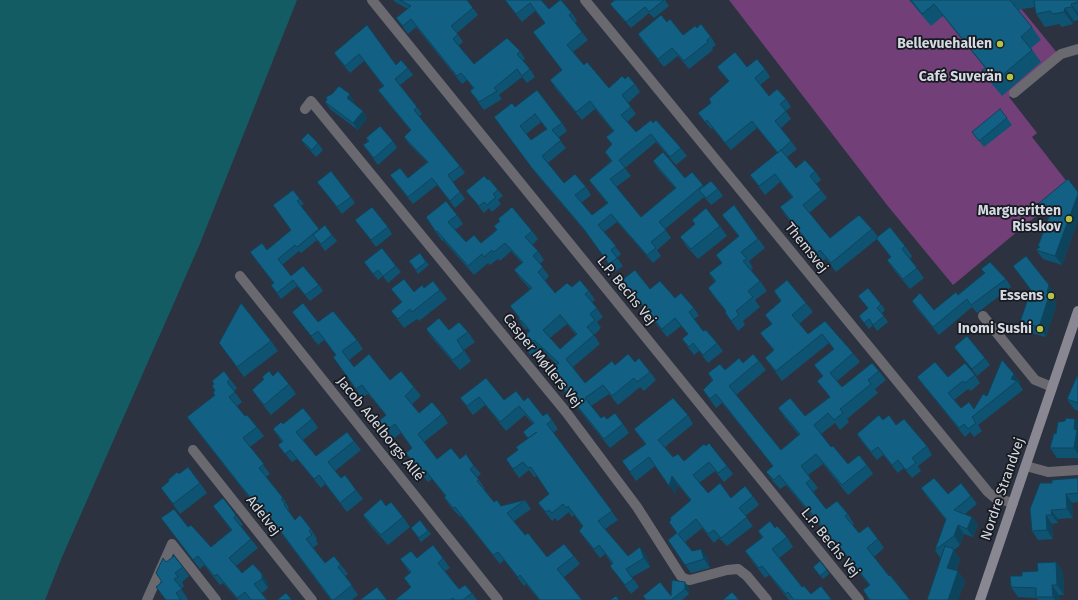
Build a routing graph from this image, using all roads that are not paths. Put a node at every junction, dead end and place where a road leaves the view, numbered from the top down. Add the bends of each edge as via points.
1 (372, 0) edge
2 (585, 0) edge
3 (1078, 49) edge
4 (1014, 93) dead end
5 (305, 109) dead end
6 (240, 276) dead end
7 (1078, 311) edge
8 (983, 316) dead end
9 (1052, 388) junction
10 (193, 450) dead end
11 (1026, 466) junction
12 (1078, 470) edge
13 (1013, 503) junction
14 (147, 600) edge
15 (216, 600) edge
16 (312, 600) edge
17 (498, 600) edge
18 (767, 600) edge
19 (859, 600) edge
20 (980, 600) edge

1 - 19 street, L.P. Bechs Vej
2 - 13 street, Themsvej via 988,492 996,498
3 - 4 street via 1061,54
5 - 18 street, Casper Møllers Vej via 311,101 566,412 637,507 681,576 685,580 690,580 738,569
6 - 17 street, Jacob Adelborgs Allé
7 - 9 street, Nordre Strandvej
8 - 9 street via 1035,380
9 - 11 street, Nordre Strandvej
10 - 16 street, Adelvej
11 - 12 street via 1048,472
11 - 13 street, Nordre Strandvej
13 - 20 street, Nordre Strandvej
14 - 15 street via 172,544

